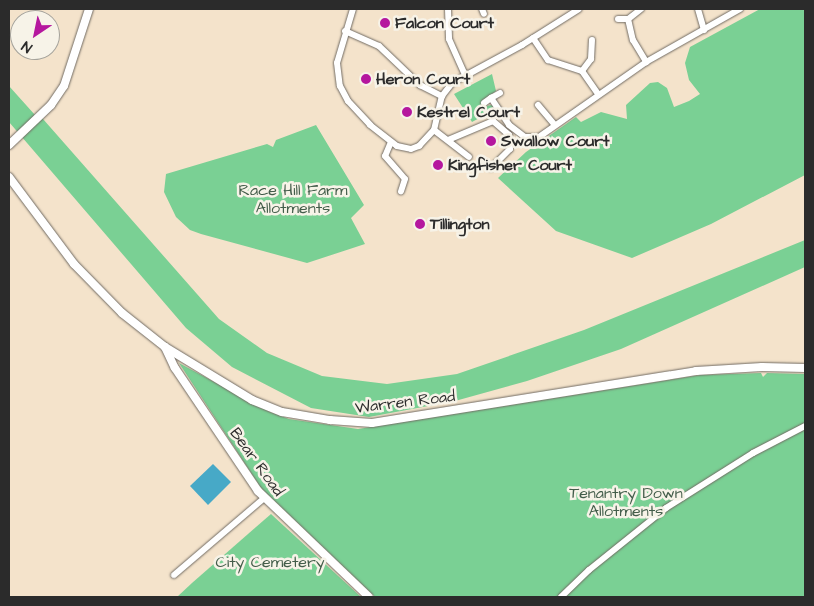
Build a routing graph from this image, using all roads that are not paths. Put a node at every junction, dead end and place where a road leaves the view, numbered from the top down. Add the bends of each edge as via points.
1 (89, 9) edge
2 (353, 9) edge
3 (448, 9) edge
4 (579, 9) edge
5 (641, 9) edge
6 (698, 9) edge
7 (740, 9) edge
8 (628, 18) junction
9 (618, 19) dead end
10 (704, 30) junction
11 (345, 31) junction
12 (533, 38) junction
13 (592, 40) dead end
14 (646, 62) junction
15 (582, 71) junction
16 (465, 75) junction
17 (500, 93) dead end
18 (598, 94) junction
19 (442, 96) junction
20 (492, 98) junction
21 (484, 103) dead end
22 (538, 105) dead end
23 (555, 125) junction
24 (434, 130) junction
25 (448, 140) junction
26 (391, 142) junction
27 (9, 145) edge
28 (469, 157) dead end
29 (491, 168) dead end
30 (9, 177) edge
31 (401, 192) dead end
32 (166, 347) junction
33 (805, 368) edge
34 (805, 426) edge
35 (264, 498) junction
36 (174, 575) dead end
37 (369, 597) edge
38 (561, 597) edge

1 - 27 street via 64,86 51,106
2 - 11 street
3 - 16 street via 449,40
4 - 12 street
5 - 8 street
6 - 10 street
7 - 10 street
8 - 9 street
8 - 14 street via 633,40
10 - 14 street
11 - 19 street via 379,46 420,85
11 - 26 street via 337,63 340,86 352,107
12 - 15 street via 548,60
12 - 16 street
13 - 15 street via 591,59
14 - 18 street
15 - 18 street
16 - 19 street via 452,83
17 - 20 street
18 - 23 street
19 - 24 street
20 - 21 street
20 - 23 street via 508,125 525,137 539,137
22 - 23 street
24 - 25 street
24 - 26 street via 414,148
25 - 28 street
25 - 29 street via 494,121 509,135 510,149
26 - 31 street via 385,156 405,180
30 - 32 street, Warren Road via 92,283
32 - 33 street, Warren Road via 264,405 292,414 349,422 421,416 696,371 762,366
32 - 35 street, Bear Road via 175,368
34 - 38 street via 753,453 666,508
35 - 36 street
35 - 37 street, Bear Road

